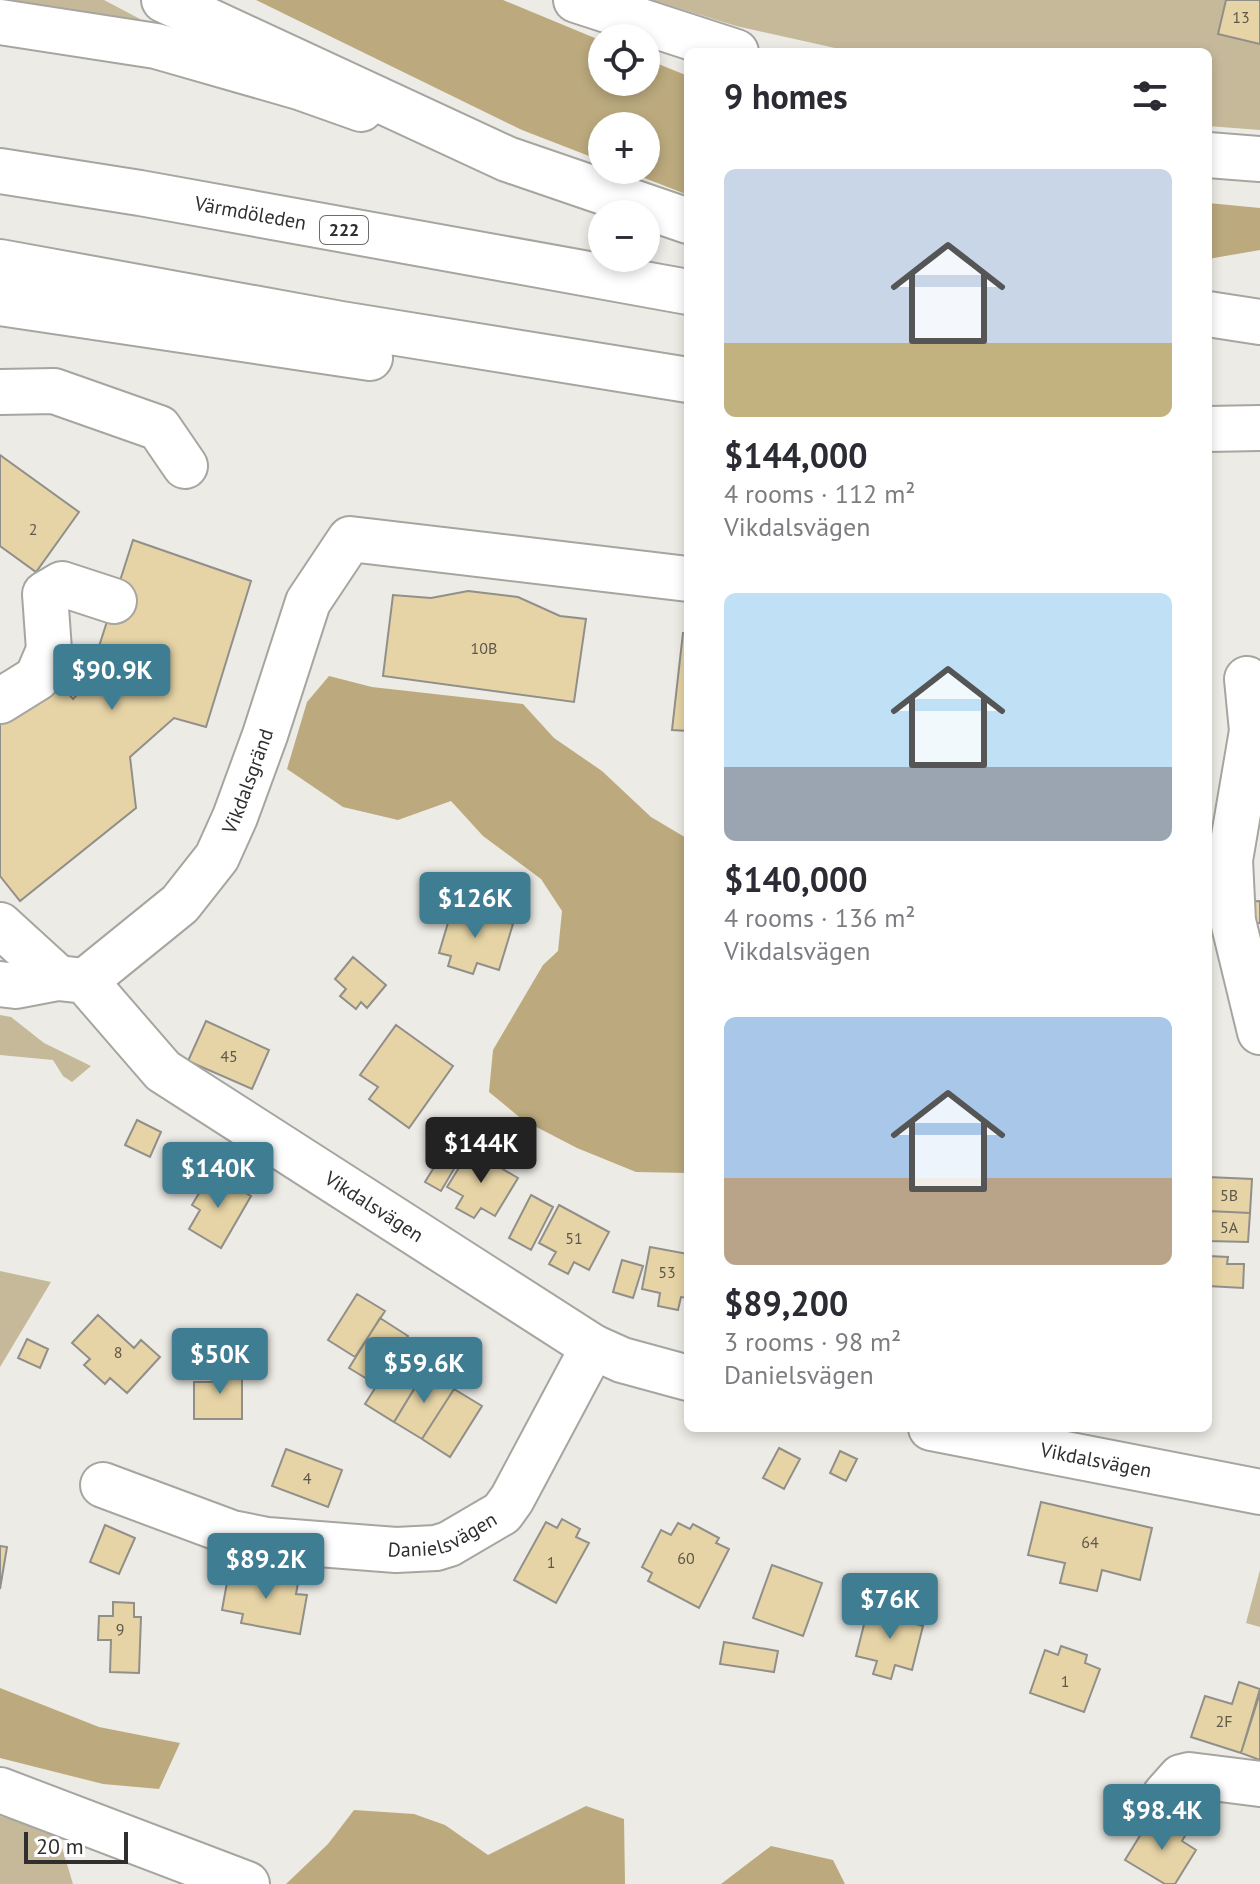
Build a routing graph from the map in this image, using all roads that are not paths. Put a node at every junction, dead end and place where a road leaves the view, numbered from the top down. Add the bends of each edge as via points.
1 (164, 0) edge
2 (576, 0) edge
3 (0, 22) edge
4 (108, 39) junction
5 (0, 47) edge
6 (724, 48) edge
7 (1212, 155) edge
8 (507, 159) junction
9 (1260, 159) edge
10 (0, 171) edge
11 (684, 220) edge
12 (0, 262) edge
13 (684, 291) edge
14 (0, 303) edge
15 (1212, 315) edge
16 (1260, 322) edge
17 (1212, 339) edge
18 (1260, 339) edge
19 (684, 379) edge
20 (0, 392) edge
21 (684, 399) edge
22 (1260, 428) edge
23 (1212, 429) edge
24 (185, 466) dead end
25 (684, 579) edge
26 (114, 601) dead end
27 (1247, 679) dead end
28 (0, 701) edge
29 (0, 925) edge
30 (71, 979) junction
31 (0, 984) edge
32 (1260, 1032) edge
33 (593, 1347) junction
34 (684, 1377) edge
35 (952, 1432) edge
36 (103, 1485) dead end
37 (1260, 1492) edge
38 (1260, 1784) edge
39 (0, 1790) edge
40 (1165, 1795) dead end
41 (247, 1884) edge

1 - 8 main road
2 - 6 main road
3 - 4 main road
4 - 5 main road via 38,49
4 - 8 main road via 156,46 299,87
7 - 9 main road
8 - 11 main road
10 - 13 main road, Värmdöleden / 222
12 - 19 main road
14 - 21 main road via 588,391
15 - 16 main road
17 - 18 main road
20 - 24 main road via 54,391 159,428
22 - 23 main road
25 - 30 main road, Vikdalsgränd via 350,539 308,602 265,735 217,857 180,904
26 - 28 main road via 62,584 45,594 49,650 37,678
27 - 32 main road via 1252,731 1230,860 1233,921
29 - 30 main road, Vikdalsvägen
30 - 31 main road
30 - 33 main road, Vikdalsvägen via 163,1071
33 - 34 main road, Vikdalsvägen
33 - 36 main road, Danielsvägen via 502,1513 436,1548 267,1540 232,1533
35 - 37 main road, Vikdalsvägen
38 - 40 main road via 1189,1775
39 - 41 main road

